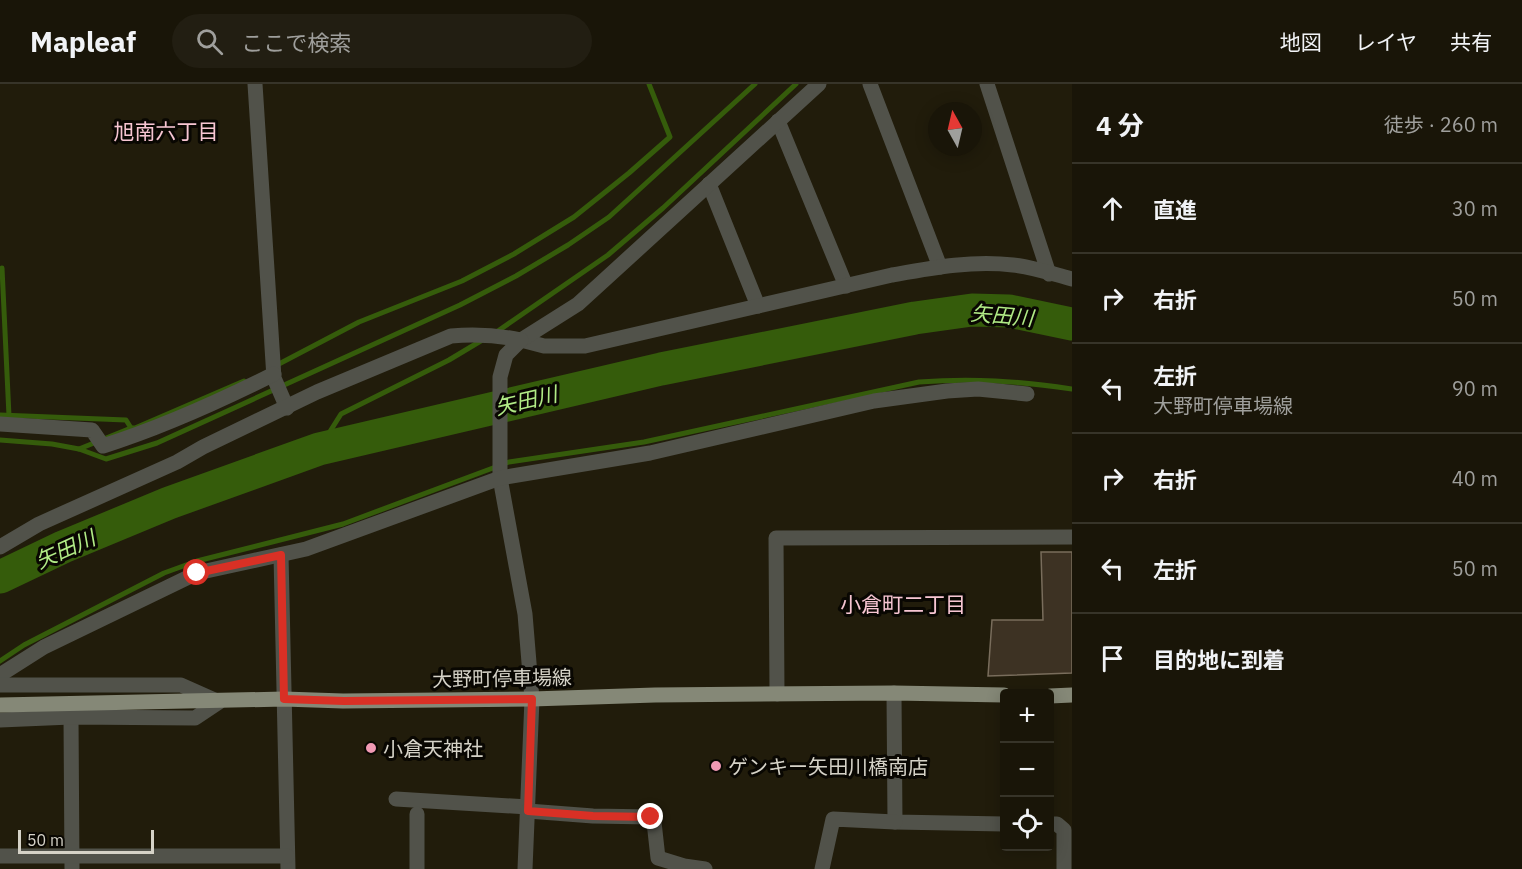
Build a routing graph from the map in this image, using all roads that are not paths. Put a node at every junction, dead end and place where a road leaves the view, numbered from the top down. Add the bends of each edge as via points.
1 (255, 84) edge
2 (819, 84) edge
3 (870, 84) edge
4 (987, 84) edge
5 (778, 121) junction
6 (709, 184) junction
7 (940, 267) junction
8 (1049, 274) junction
9 (1072, 279) edge
10 (846, 286) junction
11 (758, 306) junction
12 (521, 340) junction
13 (274, 376) junction
14 (1027, 394) dead end
15 (285, 403) junction
16 (0, 424) edge
17 (501, 475) junction
18 (1072, 537) edge
19 (0, 547) edge
20 (281, 555) junction
21 (0, 675) edge
22 (0, 685) edge
23 (894, 693) junction
24 (777, 694) junction
25 (1000, 695) edge
26 (1072, 695) edge
27 (1054, 696) edge
28 (284, 699) junction
29 (532, 699) junction
30 (219, 702) junction
31 (0, 705) edge
32 (70, 717) junction
33 (0, 720) edge
34 (396, 800) dead end
35 (528, 809) junction
36 (417, 814) dead end
37 (895, 822) junction
38 (1000, 824) edge
39 (1054, 824) edge
40 (0, 856) edge
41 (72, 862) edge
42 (287, 863) edge
43 (417, 869) edge
44 (525, 869) edge
45 (705, 869) edge
46 (822, 869) edge
47 (1064, 869) edge

1 - 13 street
2 - 5 street
3 - 7 street
4 - 8 street
5 - 6 street
5 - 10 street
6 - 11 street
6 - 12 street via 578,304
7 - 8 street via 994,263
7 - 10 street
8 - 9 street
10 - 11 street
11 - 12 street via 585,346
12 - 15 street via 473,334 451,336
12 - 17 street via 506,355 500,377
13 - 15 street
13 - 16 street via 149,431 103,446 92,430
14 - 17 street via 978,389 874,401 650,453
15 - 19 street via 177,462 39,524
17 - 20 street
17 - 29 street via 525,614
18 - 24 street via 776,537
20 - 21 street via 197,573 44,647
20 - 28 street
22 - 30 street via 181,685
23 - 24 main road, 大野町停車場線
23 - 25 main road, 大野町停車場線
23 - 37 street
24 - 29 main road, 大野町停車場線
26 - 27 main road
28 - 29 main road, 大野町停車場線
28 - 30 main road, 大野町停車場線
28 - 42 street
29 - 35 street
30 - 31 main road, 大野町停車場線
30 - 32 street via 195,718
32 - 33 street
32 - 41 street
34 - 35 street
35 - 44 street
35 - 45 street via 651,817 658,858
36 - 43 street
37 - 38 street
37 - 46 street via 833,819
39 - 47 street via 1064,830
40 - 41 street
41 - 42 street

